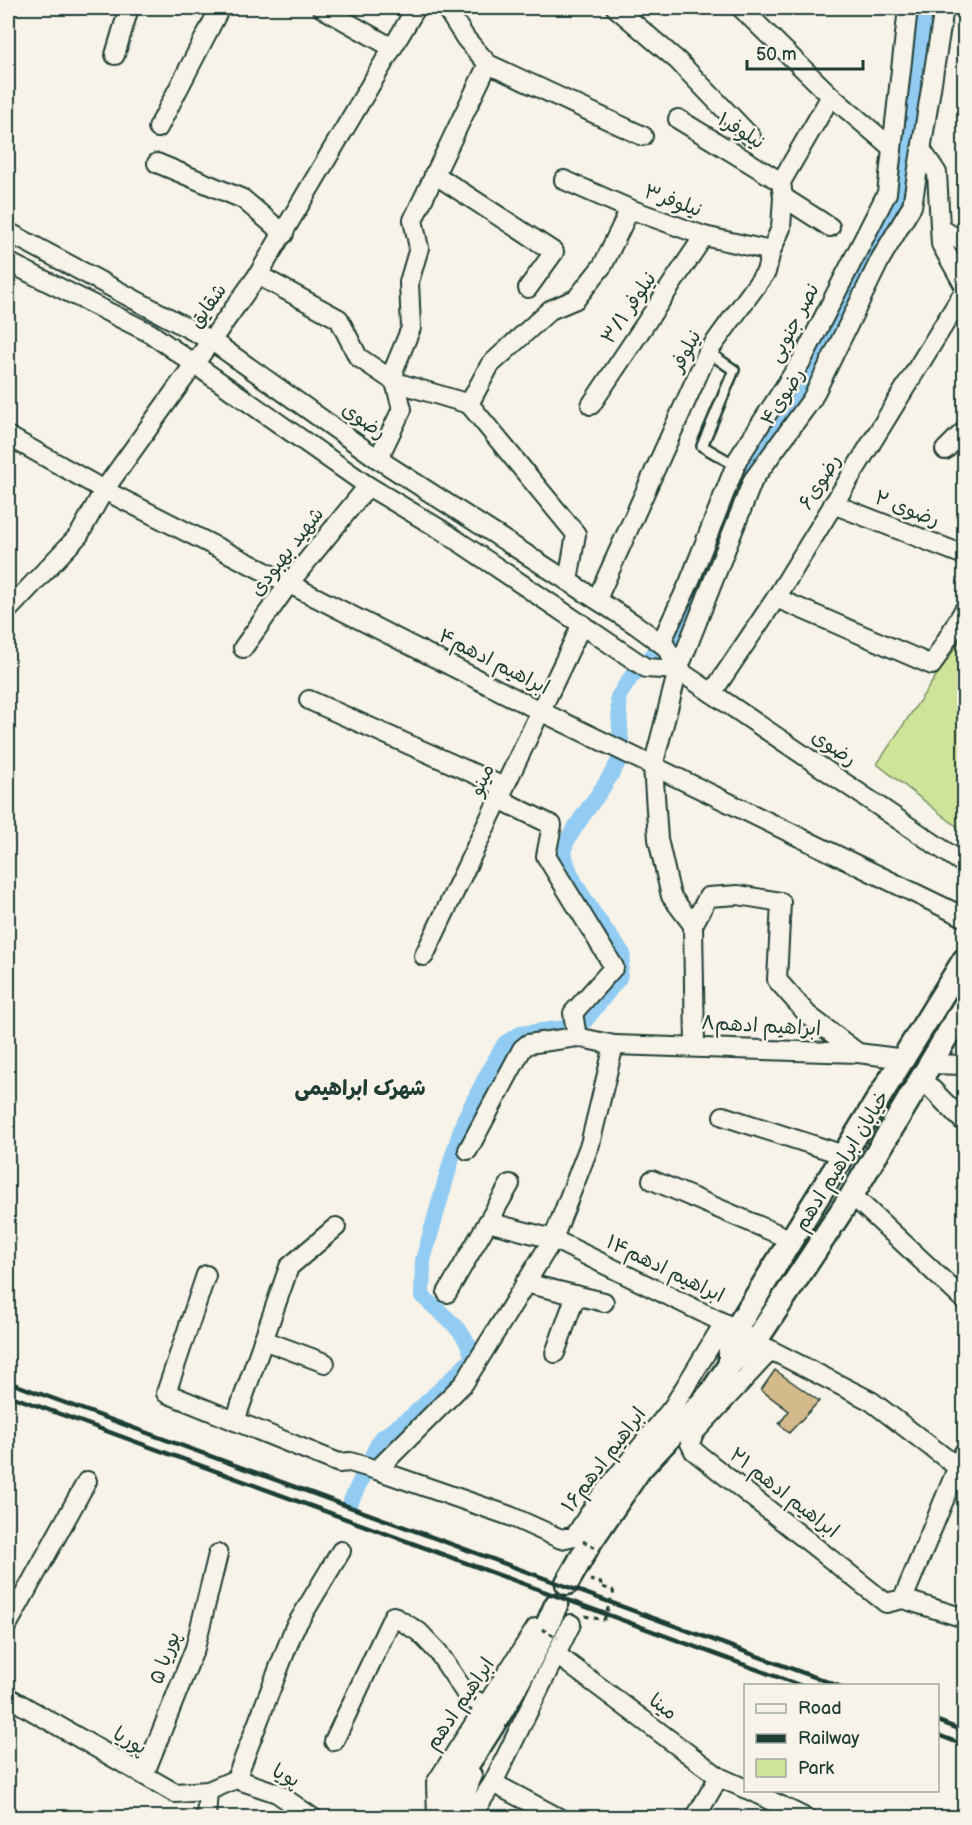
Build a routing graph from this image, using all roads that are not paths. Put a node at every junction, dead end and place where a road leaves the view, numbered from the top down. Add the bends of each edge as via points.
1 (129, 8) edge
2 (220, 8) edge
3 (322, 8) edge
4 (416, 8) edge
5 (447, 8) edge
6 (616, 8) edge
7 (741, 8) edge
8 (908, 8) edge
9 (944, 8) edge
10 (391, 47) junction
11 (115, 56) dead end
12 (488, 64) junction
13 (831, 96) junction
14 (678, 119) dead end
15 (158, 128) dead end
16 (643, 136) dead end
17 (751, 137) dead end
18 (892, 148) junction
19 (917, 149) junction
20 (156, 163) dead end
21 (434, 174) junction
22 (564, 180) dead end
23 (782, 190) junction
24 (630, 209) junction
25 (830, 227) dead end
26 (940, 228) junction
27 (8, 232) edge
28 (284, 234) junction
29 (704, 236) junction
30 (964, 243) edge
31 (771, 251) junction
32 (8, 262) edge
33 (258, 275) junction
34 (964, 285) edge
35 (528, 288) dead end
36 (964, 292) edge
37 (212, 341) junction
38 (708, 352) junction
39 (195, 364) junction
40 (395, 382) junction
41 (469, 404) junction
42 (591, 405) dead end
43 (964, 431) edge
44 (8, 436) edge
45 (945, 450) dead end
46 (378, 459) junction
47 (735, 465) junction
48 (368, 486) junction
49 (104, 490) junction
50 (833, 504) junction
51 (456, 508) junction
52 (442, 531) junction
53 (964, 555) edge
54 (568, 581) junction
55 (290, 582) junction
56 (776, 598) junction
57 (597, 599) junction
58 (8, 610) edge
59 (964, 610) edge
60 (582, 624) junction
61 (661, 643) junction
62 (243, 648) dead end
63 (678, 670) junction
64 (712, 693) junction
65 (309, 700) dead end
66 (540, 711) junction
67 (653, 766) junction
68 (501, 793) junction
69 (964, 864) edge
70 (964, 917) edge
71 (693, 925) junction
72 (424, 956) dead end
73 (964, 960) edge
74 (964, 1007) edge
75 (577, 1037) junction
76 (614, 1045) junction
77 (695, 1046) junction
78 (858, 1053) junction
79 (905, 1059) junction
80 (964, 1065) edge
81 (926, 1071) junction
82 (723, 1116) dead end
83 (964, 1122) edge
84 (468, 1150) dead end
85 (844, 1155) junction
86 (652, 1180) dead end
87 (510, 1184) dead end
88 (852, 1195) junction
89 (488, 1222) junction
90 (336, 1227) dead end
91 (553, 1239) junction
92 (792, 1240) junction
93 (206, 1275) dead end
94 (525, 1283) junction
95 (447, 1293) dead end
96 (576, 1295) junction
97 (964, 1300) edge
98 (604, 1302) dead end
99 (747, 1336) junction
100 (263, 1340) junction
101 (555, 1353) dead end
102 (325, 1363) dead end
103 (235, 1421) junction
104 (964, 1452) edge
105 (377, 1470) junction
106 (960, 1470) edge
107 (87, 1481) dead end
108 (341, 1551) dead end
109 (218, 1554) dead end
110 (577, 1581) road end
111 (903, 1599) junction
112 (567, 1614) joint
113 (964, 1618) edge
114 (8, 1624) edge
115 (541, 1625) road end
116 (557, 1646) junction
117 (8, 1697) edge
118 (485, 1705) junction
119 (334, 1741) dead end
120 (144, 1775) junction
121 (719, 1777) junction
122 (236, 1779) junction
123 (493, 1783) junction
124 (744, 1789) edge
125 (208, 1791) junction
126 (751, 1792) edge
127 (443, 1817) edge
128 (206, 1818) edge
129 (313, 1818) edge
130 (470, 1818) edge
131 (559, 1818) edge
132 (695, 1818) edge
133 (806, 1818) edge

1 - 11 street
2 - 15 street
3 - 10 street
4 - 10 street, شقایق
5 - 12 street
6 - 17 street via 678,61
7 - 13 street
8 - 18 street, نصر جنوبی
9 - 19 street, رضوی۴
10 - 28 street, شقایق
12 - 16 street
12 - 21 street
13 - 18 street
13 - 23 street, نیلوفر
14 - 23 street, نیلوفر۱
18 - 19 street
18 - 47 street, نصر جنوبی via 887,193 802,360
19 - 26 street via 937,173
19 - 63 street, رضوی۴ via 912,206 881,258 812,399 753,480
20 - 28 street via 243,199
21 - 35 street via 554,252
21 - 40 street via 413,220 419,248 409,282 411,328 394,369
22 - 24 street, نیلوفر۳
23 - 25 street, نیلوفر۱
23 - 31 street, نیلوفر via 781,228
24 - 29 street, نیلوفر۳
24 - 41 street via 603,265 576,299 550,310 490,364
26 - 30 street
26 - 34 street via 941,244
27 - 37 street, رضوی
28 - 33 street, شقایق
29 - 31 street, نیلوفر۳
29 - 42 street, نیلوفر ۳/۱
31 - 38 street, نیلوفر via 766,272
32 - 39 street via 150,333
33 - 37 street, شقایق
33 - 40 street via 339,319 358,357
36 - 50 street, رضوی۶
37 - 39 street, شقایق
37 - 46 street, رضوی
38 - 47 lane via 735,370 702,446
38 - 57 street, نیلوفر
39 - 48 street
39 - 49 street, شقایق
40 - 41 street
40 - 46 street via 402,409
41 - 54 street via 576,534
43 - 45 street
44 - 49 street, ابراهیم ادهم۴
46 - 51 street, رضوی
47 - 61 street, نصر جنوبی
48 - 52 street
48 - 55 street, شهید بهبودی
49 - 55 street, ابراهیم ادهم۴
49 - 58 street, شقایق via 79,535
50 - 53 street, رضوی ۲
50 - 56 street, رضوی۶
51 - 52 street
51 - 54 street, رضوی
52 - 60 street
54 - 57 street, رضوی
55 - 62 street, شهید بهبودی
55 - 66 street, ابراهیم ادهم۴
56 - 59 street via 932,665
56 - 64 street, رضوی۶
57 - 61 street, رضوی
60 - 63 street via 646,668
60 - 66 street, مینو
61 - 63 street, رضوی
63 - 64 street, رضوی
63 - 67 street, رضوی۴
64 - 69 street, رضوی
65 - 68 street
66 - 67 street, ابراهیم ادهم۴
66 - 68 street, مینو
67 - 70 street, ابراهیم ادهم۴
67 - 71 street, رضوی۴ via 658,839 670,896
68 - 72 street, مینو
68 - 75 street via 552,825 546,856 614,967 573,1013
71 - 77 street
71 - 78 street via 708,897 738,895 781,902 777,980 808,1015
73 - 79 street, خیابان ابراهیم ادهم
74 - 81 street, خیابان ابراهیم ادهم
75 - 76 street, ابراهیم ادهم۸
75 - 84 street via 528,1044 522,1049
76 - 77 street, ابراهیم ادهم۸
76 - 91 street via 590,1144
77 - 78 street, ابراهیم ادهم۸
78 - 79 street, ابراهیم ادهم۸
79 - 85 street, خیابان ابراهیم ادهم
80 - 81 street
81 - 83 street
81 - 88 street, خیابان ابراهیم ادهم
82 - 85 street
85 - 92 street, خیابان ابراهیم ادهم
86 - 92 street
87 - 89 street
88 - 97 street
88 - 99 street, خیابان ابراهیم ادهم
89 - 91 street, ابراهیم ادهم۱۴
89 - 95 street
90 - 100 street via 289,1267
91 - 94 street
91 - 99 street, ابراهیم ادهم۱۴
92 - 99 street, خیابان ابراهیم ادهم
93 - 103 street, ابراهیم ادهم۱۶ via 166,1393
94 - 96 street
94 - 105 street via 464,1383
96 - 98 street
96 - 101 street
99 - 105 street, ابراهیم ادهم۱۶ via 673,1407 598,1500 575,1536 561,1539 510,1516
99 - 106 street, ابراهیم ادهم۱۴ via 871,1401
99 - 110 street, خیابان ابراهیم ادهم via 711,1393 640,1469 602,1523
99 - 111 street, ابراهیم ادهم ۲۱ via 694,1433 690,1443 694,1451 886,1603
100 - 102 street
100 - 103 street
103 - 105 street, ابراهیم ادهم۱۶ via 339,1463
104 - 106 street
106 - 111 street
107 - 114 street
108 - 122 street via 294,1629
109 - 120 street, پوریا ۵ via 195,1648
111 - 113 street, ابراهیم ادهم ۲۱
112 - 116 street
112 - 127 street via 543,1638 463,1767
115 - 118 street, ابراهیم ادهم
116 - 121 street, مینا
116 - 123 street
117 - 120 street, پوریا
118 - 119 street via 468,1697 438,1652 419,1632 393,1616
118 - 127 street, ابراهیم ادهم via 436,1783
120 - 125 street, پوریا via 175,1793
121 - 124 street, مینا
121 - 132 street
122 - 125 street, پوریا
122 - 129 street, پویا via 277,1793
123 - 130 street
123 - 131 street
125 - 128 street
126 - 133 street, مینا

